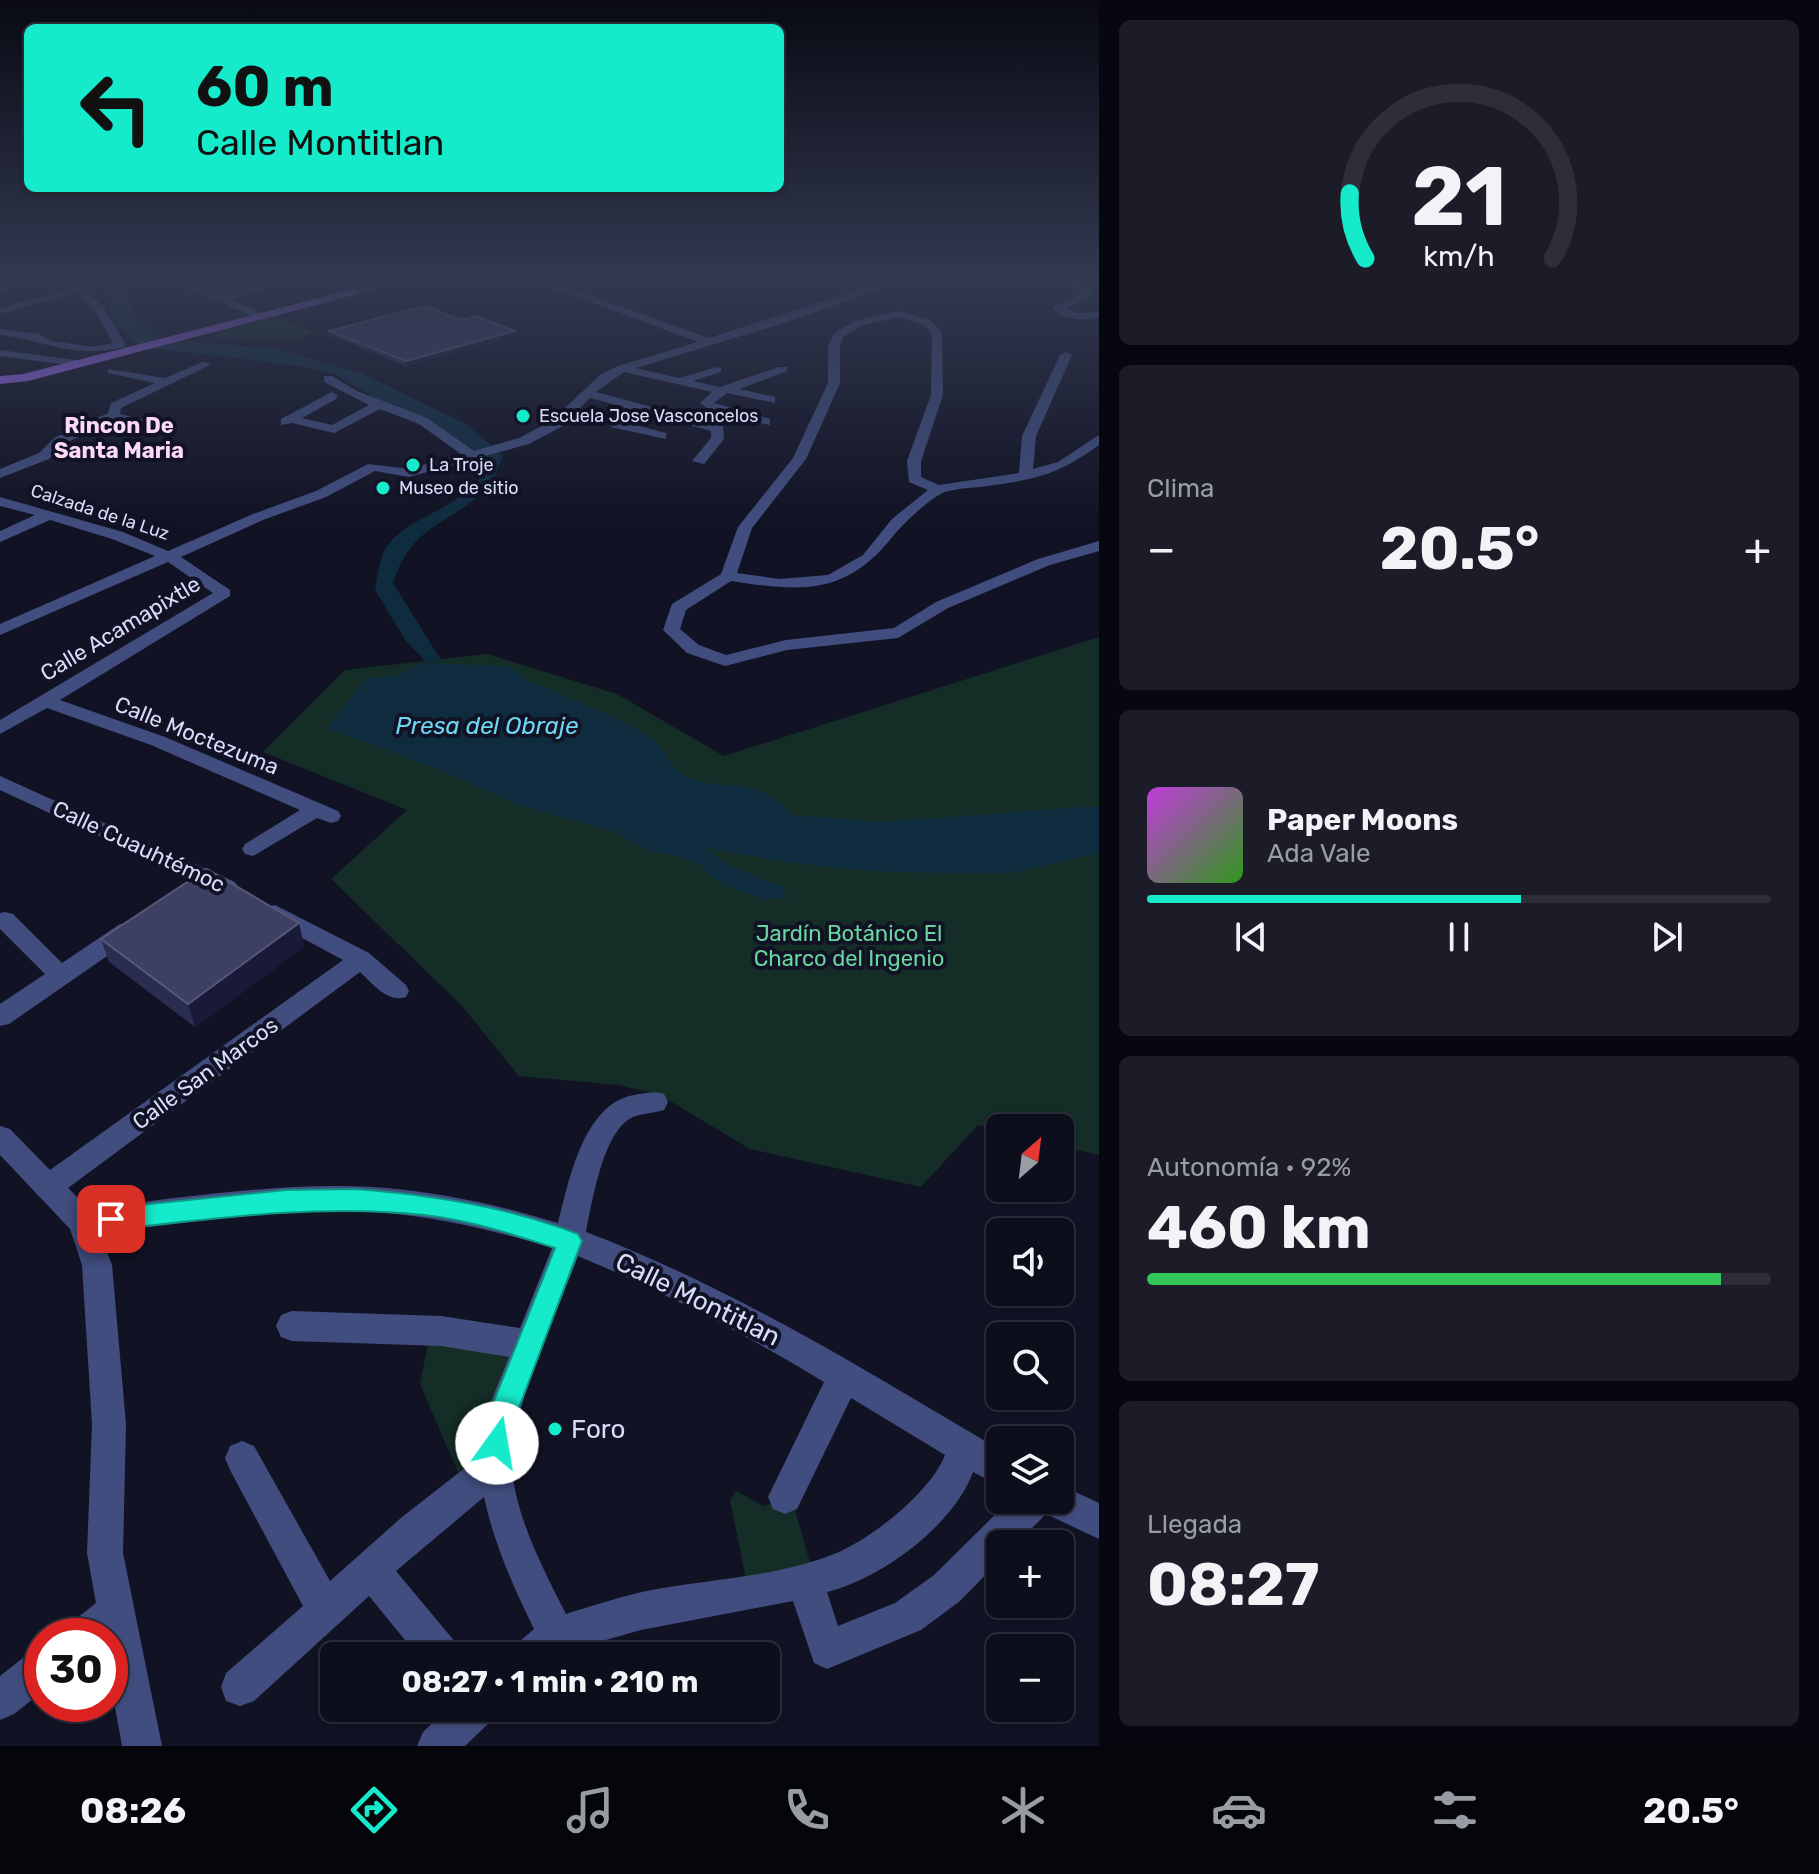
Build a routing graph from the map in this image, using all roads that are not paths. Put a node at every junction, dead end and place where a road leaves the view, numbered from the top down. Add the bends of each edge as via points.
1 (57, 360) edge
2 (83, 360) edge
3 (645, 360) edge
4 (834, 360) edge
5 (937, 360) edge
6 (1063, 360) edge
7 (76, 363) junction
8 (206, 364) dead end
9 (622, 368) junction
10 (783, 369) dead end
11 (717, 370) dead end
12 (112, 371) dead end
13 (328, 379) dead end
14 (0, 380) edge
15 (166, 382) junction
16 (679, 382) junction
17 (724, 390) junction
18 (589, 394) junction
19 (332, 396) dead end
20 (771, 400) dead end
21 (633, 404) junction
22 (378, 405) junction
23 (112, 416) junction
24 (766, 422) dead end
25 (170, 430) dead end
26 (661, 436) dead end
27 (1099, 439) edge
28 (473, 456) junction
29 (699, 461) dead end
30 (0, 474) edge
31 (1026, 476) junction
32 (938, 489) junction
33 (0, 501) edge
34 (48, 515) junction
35 (0, 537) edge
36 (1099, 546) edge
37 (169, 555) junction
38 (728, 576) junction
39 (224, 593) joint
40 (0, 630) edge
41 (45, 701) junction
42 (0, 728) edge
43 (0, 782) edge
44 (253, 849) dead end
45 (208, 877) junction
46 (184, 893) edge
47 (146, 918) edge
48 (5, 920) dead end
49 (361, 959) junction
50 (60, 975) junction
51 (397, 991) dead end
52 (0, 1017) edge
53 (655, 1102) dead end
54 (0, 1137) edge
55 (49, 1186) junction
56 (82, 1222) junction
57 (569, 1241) junction
58 (292, 1326) dead end
59 (529, 1345) junction
60 (844, 1376) junction
61 (964, 1449) junction
62 (242, 1458) dead end
63 (986, 1461) edge
64 (495, 1466) junction
65 (785, 1497) dead end
66 (1074, 1509) edge
67 (1021, 1514) edge
68 (1099, 1521) edge
69 (370, 1569) junction
70 (805, 1581) junction
71 (325, 1609) junction
72 (118, 1610) junction
73 (108, 1618) edge
74 (431, 1642) edge
75 (543, 1642) edge
76 (555, 1642) edge
77 (24, 1682) edge
78 (240, 1687) dead end
79 (0, 1700) edge
80 (462, 1722) edge
81 (142, 1746) edge
82 (437, 1746) edge

1 - 7 street
2 - 7 main road
3 - 9 street
4 - 38 street via 834,383 799,459 745,527
5 - 32 street via 937,395 914,461 914,479
6 - 31 street via 1029,436
7 - 14 main road
8 - 15 street
9 - 16 street
9 - 18 street
10 - 17 street
11 - 16 street
12 - 15 street
13 - 22 street
15 - 23 street via 115,406
16 - 17 street
17 - 20 street
17 - 24 street via 707,406
18 - 21 street
18 - 28 street via 551,429
19 - 22 street via 285,422 334,429
21 - 26 street via 616,424
21 - 29 street via 718,429 717,439
22 - 28 street via 423,421
23 - 25 street
23 - 30 street via 59,441 44,456
27 - 31 street via 1063,465
28 - 37 street via 409,473 373,467 321,494
31 - 32 street
32 - 38 street via 897,522 868,558 832,579 779,584
33 - 34 street, Calzada de la Luz
34 - 35 street
34 - 37 street, Calzada de la Luz
36 - 38 street via 1044,562 942,605 898,633 786,645 725,661 693,649 671,630 678,608
37 - 39 street, Calzada de la Luz
37 - 40 street
39 - 41 street, Calle Acamapixtle
41 - 42 street, Calle Acamapixtle
41 - 44 street, Calle Moctezuma via 158,741 323,813
43 - 45 street, Calle Cuauhtémoc
45 - 46 street
45 - 49 street, Calle Cuauhtémoc
47 - 50 street
48 - 50 street
49 - 51 street, Calle Cuauhtémoc
49 - 55 street, Calle San Marcos
50 - 52 street
53 - 57 street via 623,1108 604,1130 585,1171
54 - 55 street
55 - 56 street
56 - 57 street, Calle Montitlan via 286,1200 355,1200 426,1205 494,1218
56 - 72 street via 97,1265 109,1424 105,1553
57 - 59 street
57 - 60 street, Calle Montitlan via 703,1296
58 - 59 street via 427,1330
59 - 64 street via 500,1421
60 - 61 street, Calle Montitlan
60 - 65 street
61 - 63 street, Calle Montitlan
61 - 70 street via 952,1482 926,1513 840,1571
62 - 71 street
64 - 69 street
64 - 75 street
66 - 68 street
67 - 70 street via 947,1588 908,1617 827,1650
69 - 71 street
69 - 74 street
70 - 76 street via 641,1611
71 - 78 street
72 - 73 street
72 - 81 street
77 - 79 street
80 - 82 street

